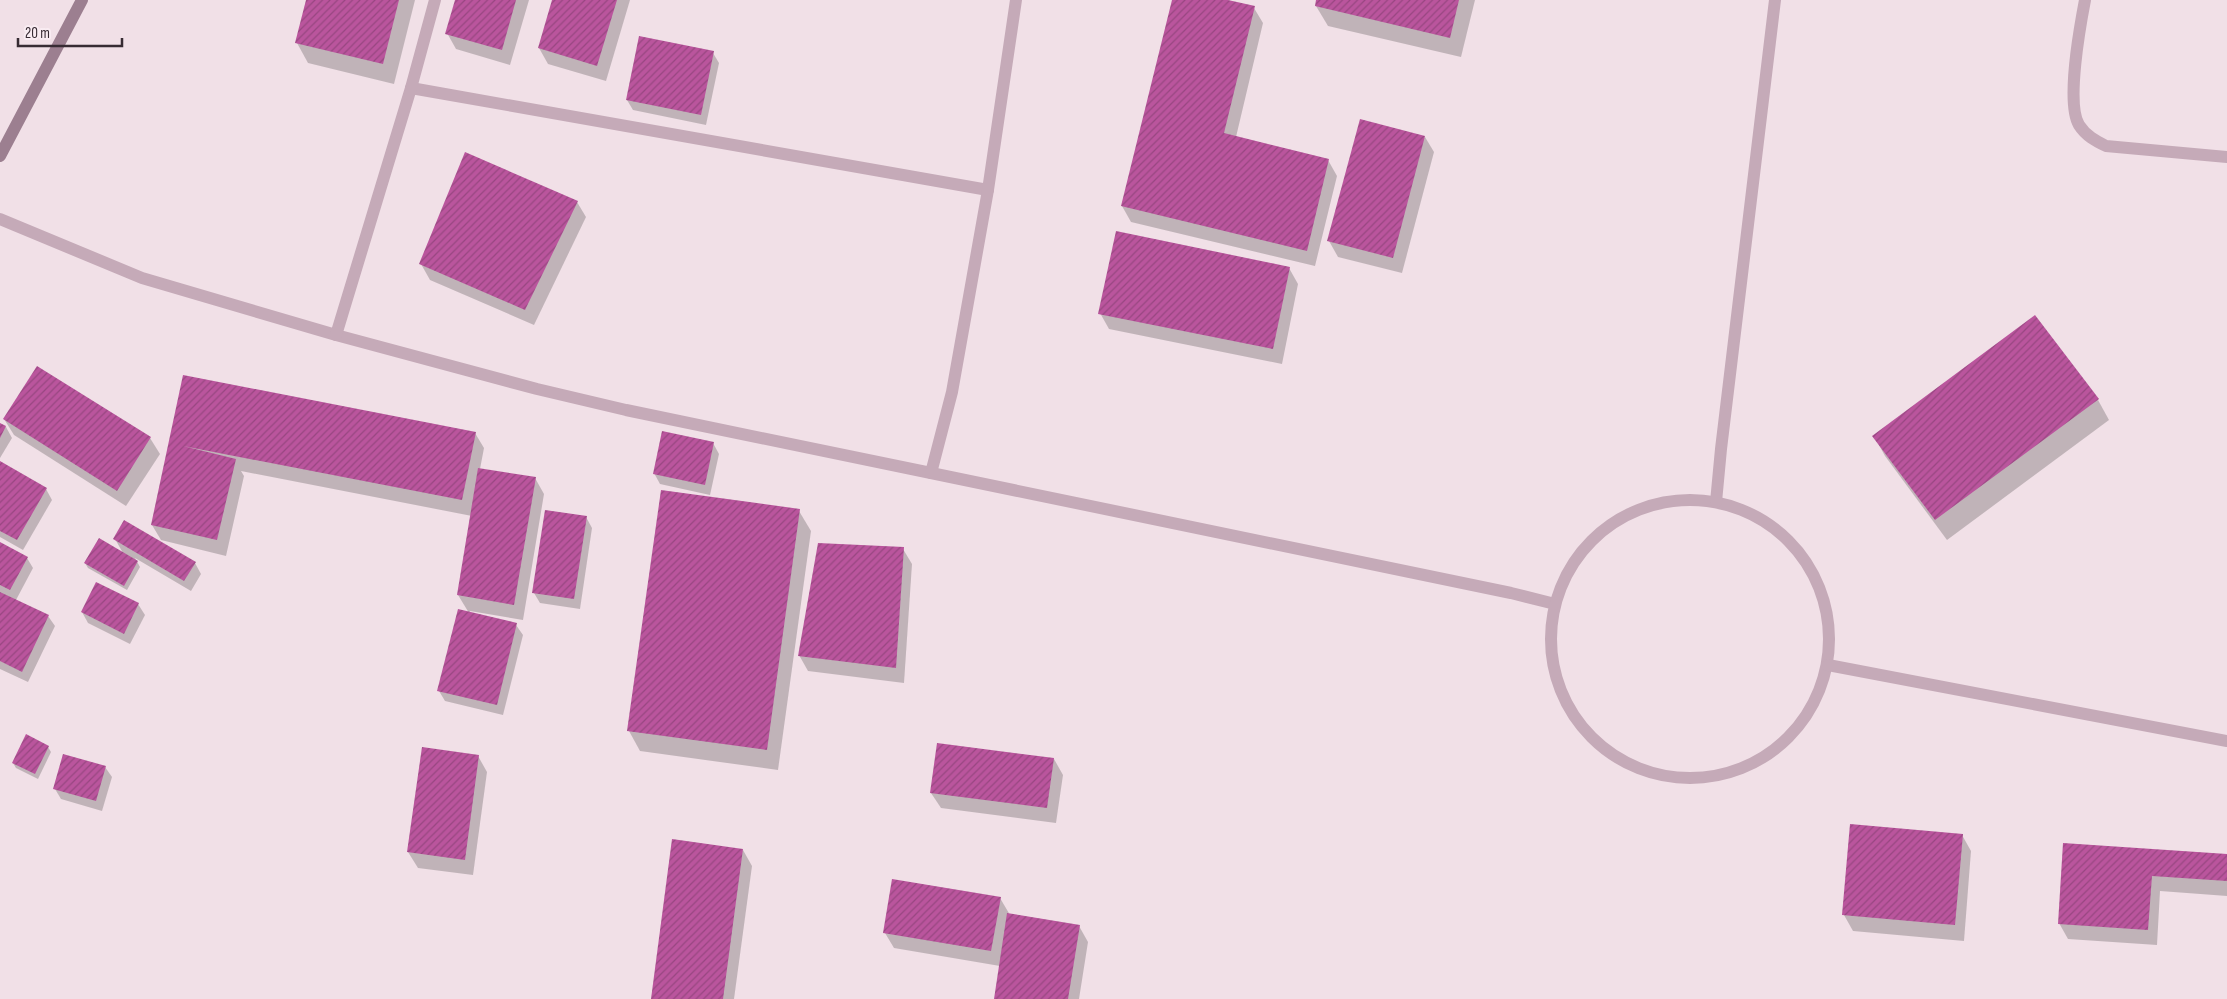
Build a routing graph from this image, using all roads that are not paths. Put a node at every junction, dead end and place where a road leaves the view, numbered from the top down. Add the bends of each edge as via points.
1 (82, 0) edge
2 (435, 0) edge
3 (1016, 0) edge
4 (1775, 0) edge
5 (2085, 0) edge
6 (411, 88) junction
7 (0, 156) edge
8 (2227, 157) edge
9 (988, 190) junction
10 (0, 220) edge
11 (336, 335) junction
12 (931, 473) junction
13 (1716, 502) junction
14 (1555, 604) junction
15 (1828, 666) junction
16 (2227, 741) edge

1 - 7 main road
2 - 6 street
3 - 9 street
4 - 13 street
5 - 8 street via 2073,105 2079,124 2091,138 2106,146
6 - 9 street
6 - 11 street
9 - 12 street via 952,392
10 - 11 street via 142,278
11 - 12 street via 626,410
12 - 14 street
13 - 14 street via 1662,503 1636,511 1612,524 1573,562
13 - 15 street via 1743,510 1768,523 1789,540 1806,561 1820,585 1828,611 1831,638
14 - 15 street via 1550,640 1553,667 1561,693 1574,717 1613,755 1638,768 1664,776 1719,776 1745,768 1769,754 1808,716
15 - 16 street

